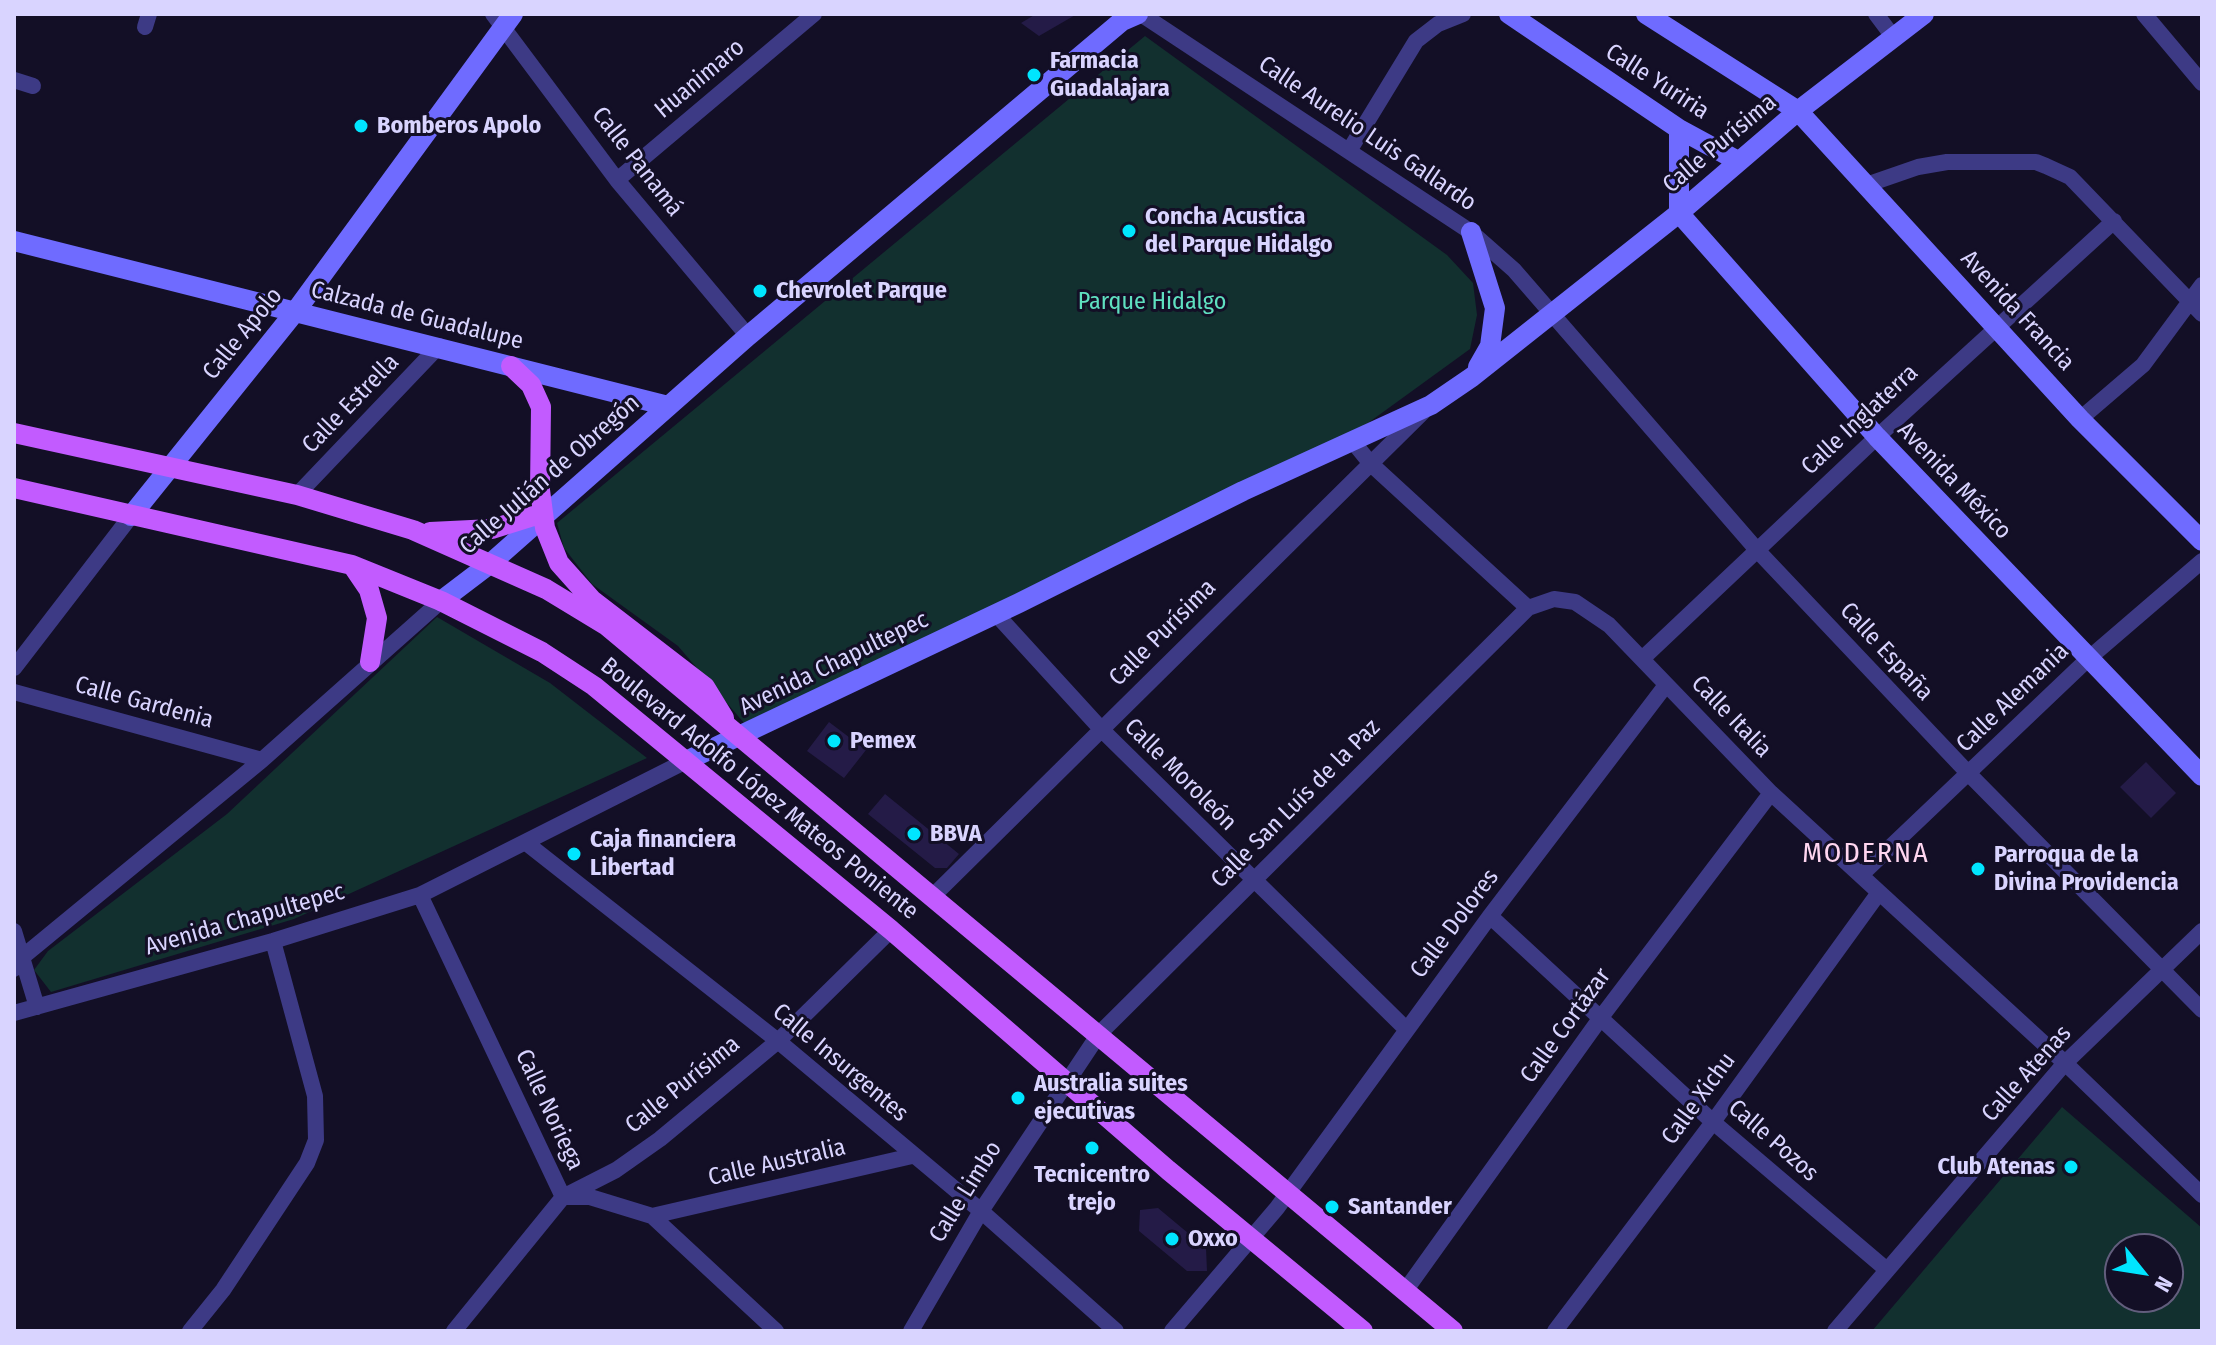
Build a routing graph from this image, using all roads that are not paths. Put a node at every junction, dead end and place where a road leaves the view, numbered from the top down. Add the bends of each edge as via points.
1 (814, 14) edge
2 (1463, 14) edge
3 (1509, 14) edge
4 (1646, 14) edge
5 (1876, 14) edge
6 (1924, 14) edge
7 (2144, 14) edge
8 (1131, 16) edge
9 (504, 19) edge
10 (1894, 38) junction
11 (14, 80) edge
12 (2202, 83) edge
13 (33, 86) dead end
14 (1798, 111) junction
15 (1679, 129) junction
16 (1349, 151) junction
17 (1738, 161) junction
18 (617, 180) junction
19 (1866, 185) junction
20 (1679, 213) junction
21 (2114, 221) junction
22 (1471, 232) junction
23 (14, 241) edge
24 (2202, 285) edge
25 (2189, 300) junction
26 (295, 312) junction
27 (1549, 314) junction
28 (2202, 314) edge
29 (1996, 327) junction
30 (748, 336) junction
31 (439, 346) junction
32 (511, 366) junction
33 (1472, 377) junction
34 (1431, 405) junction
35 (668, 406) junction
36 (2080, 419) junction
37 (14, 433) edge
38 (1877, 437) junction
39 (1354, 443) junction
40 (1371, 464) junction
41 (169, 467) junction
42 (14, 488) edge
43 (297, 495) junction
44 (543, 513) junction
45 (131, 516) junction
46 (413, 530) junction
47 (2202, 541) edge
48 (1757, 550) junction
49 (2202, 561) edge
50 (491, 563) junction
51 (352, 565) junction
52 (441, 601) junction
53 (1528, 608) junction
54 (996, 614) junction
55 (1642, 659) junction
56 (2088, 659) junction
57 (370, 662) junction
58 (14, 668) edge
59 (1666, 685) junction
60 (14, 692) edge
61 (1102, 730) junction
62 (737, 735) junction
63 (262, 760) junction
64 (686, 761) junction
65 (1969, 774) junction
66 (2202, 776) edge
67 (1771, 793) junction
68 (525, 842) junction
69 (1861, 875) junction
70 (1253, 882) junction
71 (1878, 894) junction
72 (420, 895) junction
73 (932, 897) junction
74 (1490, 916) junction
75 (891, 930) junction
76 (14, 931) edge
77 (2202, 931) edge
78 (273, 941) junction
79 (17, 964) edge
80 (2163, 969) junction
81 (37, 1007) junction
82 (2202, 1010) edge
83 (14, 1013) edge
84 (1602, 1016) junction
85 (1407, 1030) junction
86 (1099, 1034) junction
87 (778, 1041) junction
88 (2065, 1063) junction
89 (1067, 1082) junction
90 (1713, 1122) junction
91 (912, 1156) junction
92 (1286, 1195) junction
93 (2202, 1195) edge
94 (563, 1197) junction
95 (981, 1211) junction
96 (652, 1216) junction
97 (1249, 1239) junction
98 (1887, 1270) junction
99 (1405, 1291) junction
100 (190, 1331) edge
101 (454, 1331) edge
102 (776, 1331) edge
103 (911, 1331) edge
104 (1116, 1331) edge
105 (1172, 1331) edge
106 (1363, 1331) edge
107 (1453, 1331) edge
108 (1555, 1331) edge
109 (1835, 1331) edge

1 - 18 street, Huanimaro
2 - 16 street via 1416,41
3 - 15 street, Calle Yuriria
4 - 14 street, Avenida Francia
5 - 10 street
6 - 10 street, Calle Purísima
7 - 12 street
8 - 16 street, Calle Aurelio Luis Gallardo
8 - 30 street, Calle Julián de Obregón
9 - 18 street, Calle Panamá
9 - 26 street, Calle Apolo
10 - 14 street, Calle Purísima
11 - 13 street
14 - 17 street, Calle Purísima
14 - 19 street, Avenida Francia
15 - 17 street, Calle Yuriria
15 - 20 street
16 - 22 street, Calle Aurelio Luis Gallardo
17 - 20 street, Calle Purísima
18 - 30 street, Calle Panamá
19 - 21 street via 1947,162 2036,162 2070,177
19 - 29 street, Avenida Francia
20 - 27 street, Calle Purísima
20 - 38 street, Avenida México
21 - 25 street
21 - 29 street, Calle Inglaterra
22 - 27 street, Calle Aurelio Luis Gallardo via 1533,289
22 - 33 street via 1495,308 1490,346
23 - 26 street, Calzada de Guadalupe
24 - 25 street
25 - 28 street
25 - 36 street via 2143,365
26 - 31 street, Calzada de Guadalupe
26 - 41 street, Calle Apolo
27 - 33 street, Avenida Chapultepec
27 - 48 street, Calle España
29 - 36 street, Avenida Francia
29 - 38 street, Calle Inglaterra
30 - 35 street, Calle Julián de Obregón
31 - 32 street, Calzada de Guadalupe
31 - 43 street, Calle Estrella
32 - 35 street, Calzada de Guadalupe
32 - 44 main road via 531,385 541,407
33 - 34 street, Avenida Chapultepec
34 - 39 street, Avenida Chapultepec
34 - 40 street, Calle Purísima
35 - 44 street, Calle Julián de Obregón
36 - 47 street, Avenida Francia
37 - 41 main road, Boulevard Adolfo López Mateos Poniente
38 - 48 street, Calle Inglaterra
38 - 56 street, Avenida México
39 - 40 street
39 - 54 street, Avenida Chapultepec via 1243,491
40 - 53 street
40 - 61 street, Calle Purísima
41 - 43 main road, Boulevard Adolfo López Mateos Poniente
41 - 45 street, Calle Apolo
42 - 45 main road, Boulevard Adolfo López Mateos Poniente
43 - 46 main road, Boulevard Adolfo López Mateos Poniente
44 - 46 main road via 465,533
44 - 50 street, Calle Julián de Obregón
44 - 62 main road via 551,548 569,577 705,687
45 - 51 main road, Boulevard Adolfo López Mateos Poniente
45 - 58 street, Calle Apolo
46 - 50 main road, Boulevard Adolfo López Mateos Poniente
48 - 55 street, Calle Inglaterra
48 - 65 street, Calle España
49 - 56 street, Calle Alemania
50 - 52 street, Calle Julián de Obregón
50 - 62 main road, Boulevard Adolfo López Mateos Poniente via 607,626
51 - 52 main road, Boulevard Adolfo López Mateos Poniente
51 - 57 main road via 374,604 377,633
52 - 57 street, Calle Julián de Obregón
52 - 64 main road, Boulevard Adolfo López Mateos Poniente via 512,634 594,686
53 - 55 street, Calle Italia via 1554,599 1575,602 1593,611
53 - 70 street, Calle San Luís de la Paz
54 - 61 street, Calle Moroleón
54 - 62 street, Avenida Chapultepec
55 - 59 street, Calle Italia
56 - 65 street, Calle Alemania
56 - 66 street, Avenida México
57 - 63 street, Calle Julián de Obregón
59 - 67 street, Calle Italia
59 - 74 street, Calle Dolores
60 - 63 street, Calle Gardenia
61 - 70 street, Calle Moroleón
61 - 73 street, Calle Purísima
62 - 64 street, Avenida Chapultepec
62 - 73 main road, Boulevard Adolfo López Mateos Poniente
63 - 79 street, Calle Julián de Obregón
64 - 68 street, Avenida Chapultepec
64 - 75 main road, Boulevard Adolfo López Mateos Poniente
65 - 69 street, Calle Alemania
65 - 80 street, Calle España
67 - 69 street, Calle Italia
67 - 84 street, Calle Cortázar
68 - 72 street, Avenida Chapultepec
68 - 87 street, Calle Insurgentes
69 - 71 street, Calle Italia
70 - 85 street, Calle Moroleón
70 - 86 street, Calle San Luís de la Paz
71 - 88 street, Calle Italia
71 - 90 street, Calle Xichu
72 - 78 street, Avenida Chapultepec
72 - 94 street, Calle Noriega
73 - 86 main road, Boulevard Adolfo López Mateos Poniente
74 - 84 street, Calle Pozos
74 - 85 street, Calle Dolores
75 - 87 street, Calle Purísima
75 - 89 main road, Boulevard Adolfo López Mateos Poniente
76 - 79 street
77 - 80 street, Calle Atenas
78 - 81 street, Avenida Chapultepec
78 - 100 street via 315,1096 316,1140 307,1163
79 - 81 street
80 - 82 street, Calle España
80 - 88 street, Calle Atenas
81 - 83 street, Avenida Chapultepec
84 - 90 street, Calle Pozos
84 - 99 street, Calle Cortázar
85 - 92 street, Calle Dolores
86 - 89 street, Calle San Luís de la Paz
86 - 92 main road, Boulevard Adolfo López Mateos Poniente
87 - 91 street, Calle Insurgentes
87 - 94 street, Calle Purísima via 660,1139 616,1170
88 - 93 street, Calle Italia
88 - 98 street, Calle Atenas
89 - 95 street, Calle Limbo
89 - 97 main road, Boulevard Adolfo López Mateos Poniente
90 - 98 street, Calle Pozos
90 - 108 street, Calle Xichu
91 - 95 street, Calle Insurgentes
91 - 96 street, Calle Australia
92 - 97 street, Calle Dolores
92 - 99 main road, Boulevard Adolfo López Mateos Poniente
94 - 96 street, Calle Noriega via 590,1197
94 - 101 street
95 - 103 street, Calle Limbo
95 - 104 street, Calle Insurgentes
96 - 102 street, Calle Noriega
97 - 105 street, Calle Dolores
97 - 106 main road, Boulevard Adolfo López Mateos Poniente
98 - 109 street, Calle Atenas
99 - 107 main road, Boulevard Adolfo López Mateos Poniente

